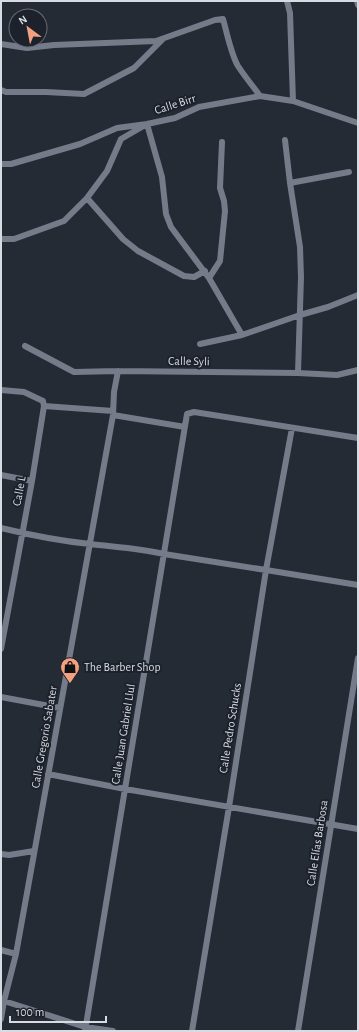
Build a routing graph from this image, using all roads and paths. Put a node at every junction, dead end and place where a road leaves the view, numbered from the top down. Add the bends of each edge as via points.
1 (287, 1) edge
2 (357, 1) edge
3 (358, 4) edge
4 (164, 38) junction
5 (1, 44) edge
6 (1, 90) edge
7 (260, 96) junction
8 (294, 101) junction
9 (358, 123) edge
10 (147, 124) junction
11 (285, 140) dead end
12 (222, 142) dead end
13 (1, 164) edge
14 (349, 172) dead end
15 (290, 183) junction
16 (87, 198) junction
17 (1, 239) edge
18 (205, 272) junction
19 (209, 278) junction
20 (358, 295) edge
21 (300, 315) junction
22 (242, 335) junction
23 (200, 344) dead end
24 (25, 346) dead end
25 (358, 370) edge
26 (118, 371) junction
27 (298, 373) junction
28 (1, 390) edge
29 (44, 406) junction
30 (113, 413) junction
31 (185, 427) junction
32 (292, 428) junction
33 (358, 438) edge
34 (1, 475) edge
35 (32, 481) junction
36 (1, 528) edge
37 (22, 533) junction
38 (89, 544) junction
39 (164, 554) junction
40 (266, 570) junction
41 (358, 585) edge
42 (1, 649) edge
43 (358, 658) edge
44 (1, 697) edge
45 (60, 708) junction
46 (48, 774) junction
47 (125, 789) junction
48 (229, 807) junction
49 (331, 825) junction
50 (358, 829) edge
51 (34, 851) junction
52 (1, 854) edge
53 (1, 950) edge
54 (16, 954) junction
55 (4, 1001) junction
56 (1, 1019) edge
57 (85, 1029) edge
58 (113, 1031) edge
59 (192, 1031) edge
60 (298, 1031) edge

1 - 8 street via 290,13
2 - 3 street
4 - 5 street via 156,41 27,48
4 - 6 street via 134,68 84,94
4 - 7 street via 223,19 238,65
7 - 8 street, Calle Birr
7 - 10 street, Calle Birr via 199,107 175,118
8 - 9 street, Calle Birr
10 - 13 street, Calle Birr via 117,128 80,144 11,164
10 - 16 street via 121,140 107,171
10 - 18 street via 162,177 166,214 171,227
11 - 15 street
12 - 19 street via 220,188 225,211 220,260
14 - 15 street
15 - 21 street via 300,247
16 - 17 street via 64,221 14,239
16 - 18 street via 123,239 138,251 184,276 194,277
18 - 19 street
19 - 22 street
20 - 21 street
21 - 22 street
21 - 27 street
22 - 23 street
24 - 26 street, Calle Syli via 74,372
25 - 27 street, Calle Syli via 337,375
26 - 27 street, Calle Syli
26 - 30 street, Calle Gregorio Sabater
28 - 29 street via 24,392 44,401
29 - 30 street
29 - 35 street, Calle L
30 - 31 street
30 - 38 street, Calle Gregorio Sabater
31 - 32 street, Calle Juan Gabriel Llul via 188,414 194,412
31 - 39 street, Calle Juan Gabriel Llul
32 - 33 street
32 - 40 street, Calle Pedro Schucks
34 - 35 street
35 - 37 street, Calle L
36 - 37 street
37 - 38 street
37 - 42 street, Calle L
38 - 39 street
38 - 45 street, Calle Gregorio Sabater
39 - 40 street
39 - 47 street, Calle Juan Gabriel Llul
40 - 41 street
40 - 48 street, Calle Pedro Schucks
43 - 49 street, Calle Elías Barbosa
44 - 45 street
45 - 46 street, Calle Gregorio Sabater
46 - 47 street
46 - 51 street, Calle Gregorio Sabater
47 - 48 street
47 - 57 street, Calle Juan Gabriel Llul
48 - 49 street
48 - 59 street, Calle Pedro Schucks
49 - 50 street
49 - 60 street, Calle Elías Barbosa
51 - 52 street
51 - 54 street, Calle Gregorio Sabater
53 - 54 street
54 - 55 street, Calle Gregorio Sabater
55 - 56 street, Calle Gregorio Sabater
55 - 57 street
57 - 58 street

